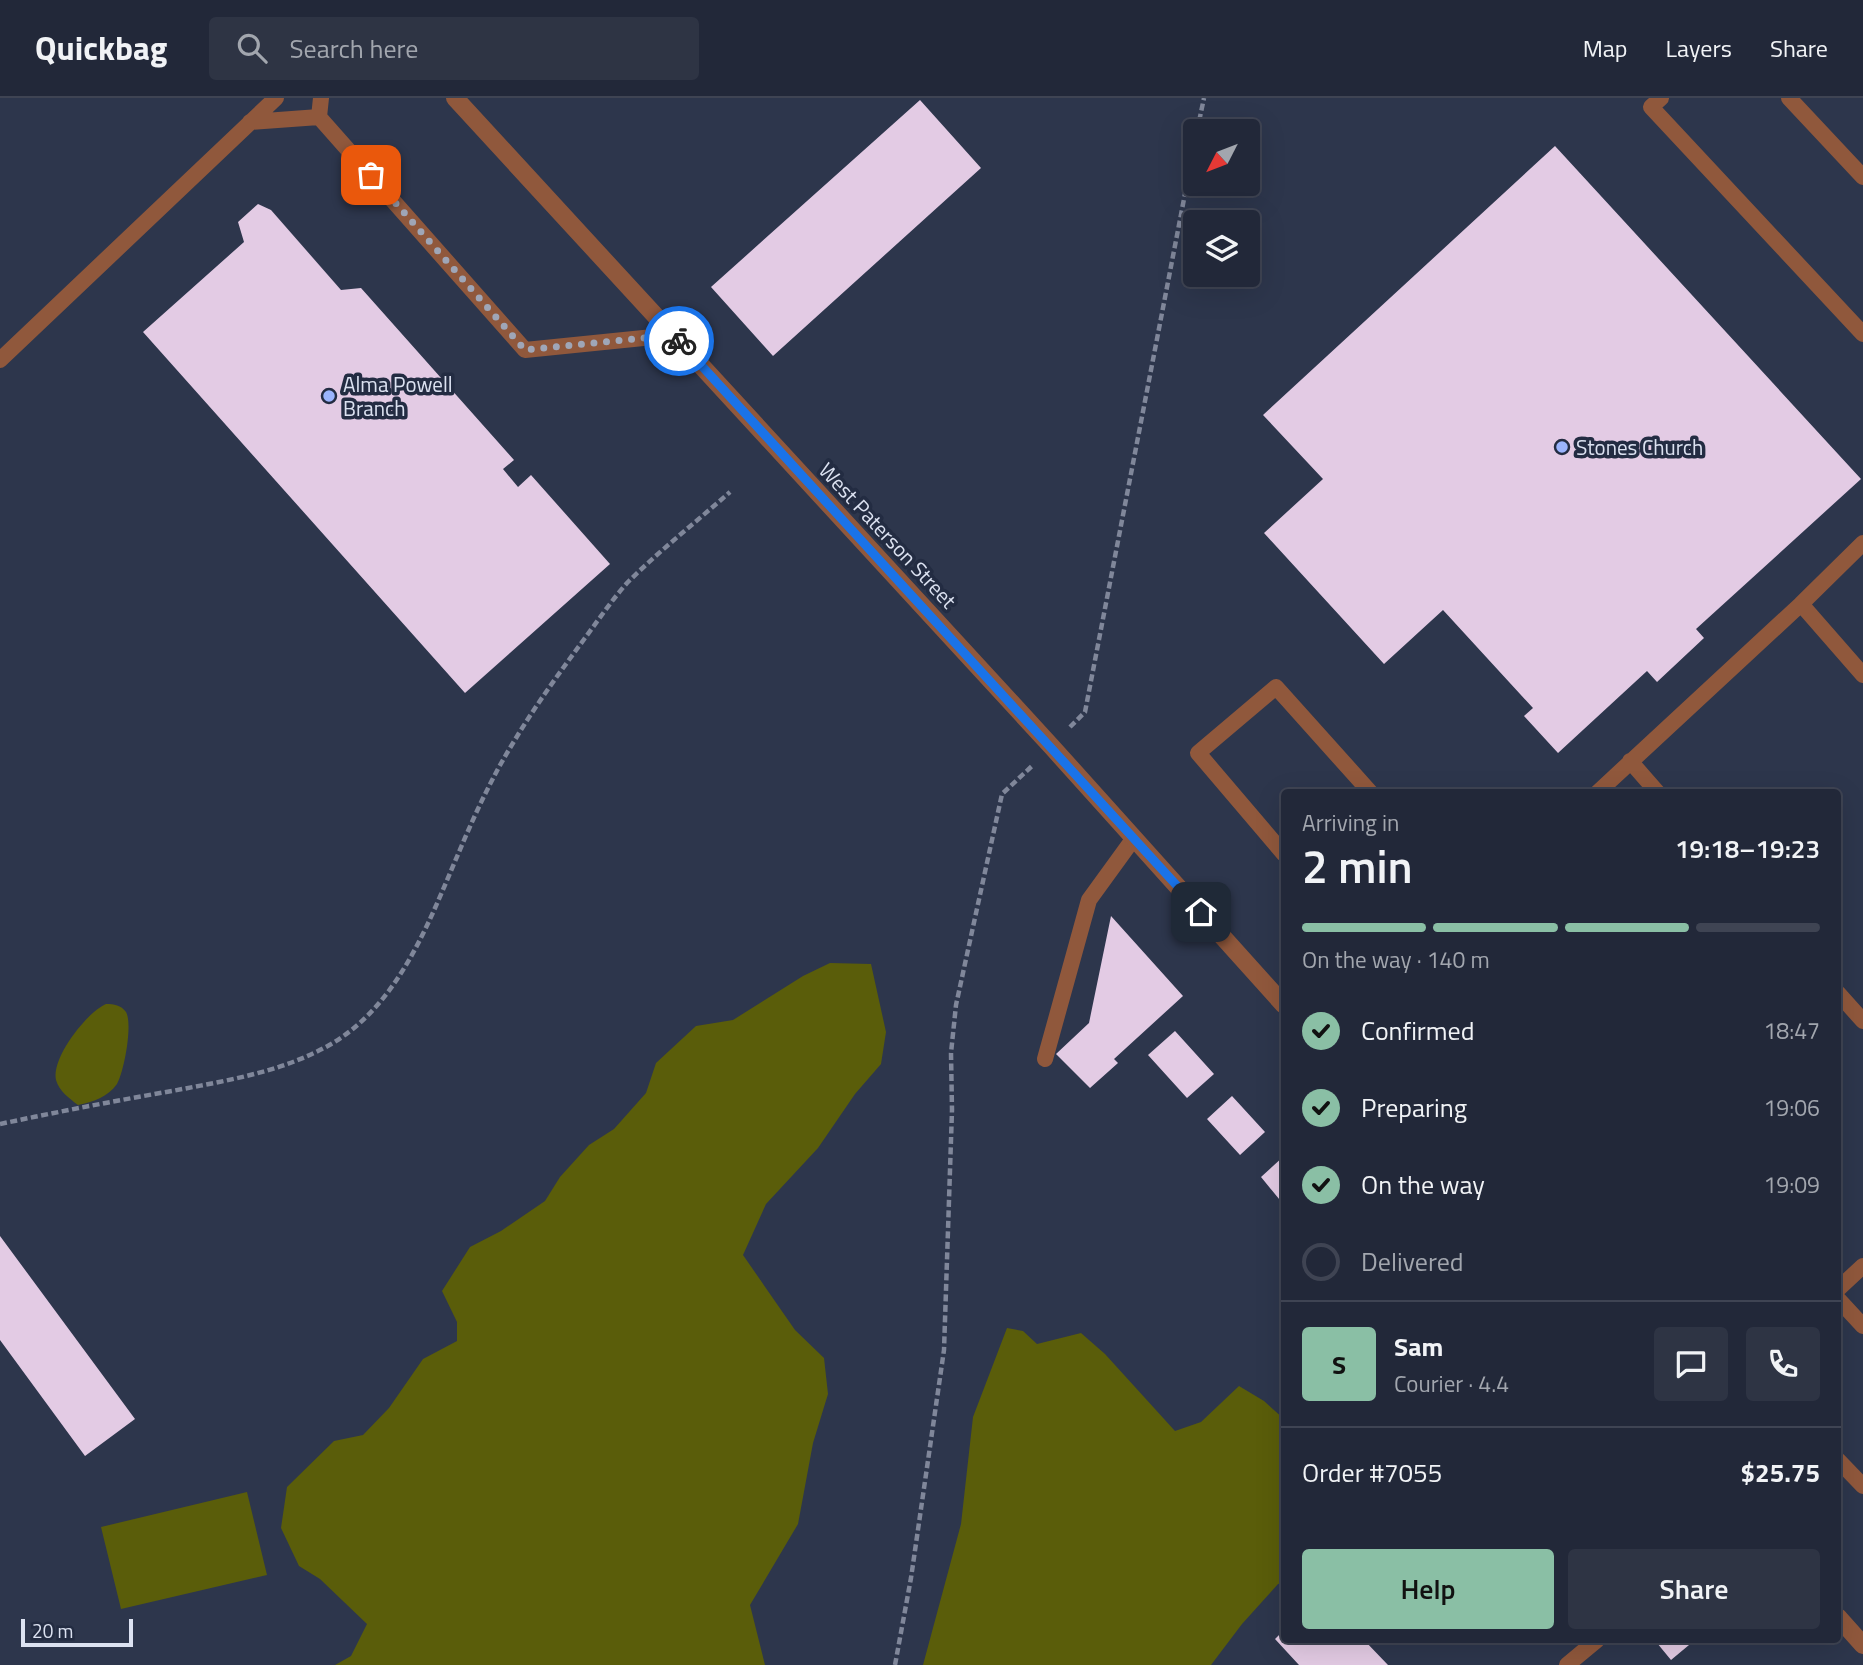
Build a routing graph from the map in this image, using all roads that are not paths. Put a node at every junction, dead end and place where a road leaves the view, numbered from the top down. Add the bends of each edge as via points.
1 (276, 98) edge
2 (321, 98) edge
3 (455, 98) edge
4 (1661, 98) edge
5 (1789, 98) edge
6 (319, 117) junction
7 (250, 122) junction
8 (1863, 177) edge
9 (1863, 334) edge
10 (673, 335) junction
11 (0, 360) edge
12 (1863, 543) edge
13 (1801, 604) junction
14 (1863, 675) edge
15 (1630, 761) junction
16 (1367, 789) edge
17 (1601, 789) edge
18 (1654, 789) edge
19 (1134, 838) junction
20 (1281, 850) edge
21 (1841, 996) edge
22 (1281, 1002) edge
23 (1863, 1021) edge
24 (1045, 1059) dead end
25 (1863, 1266) edge
26 (1841, 1286) edge
27 (1841, 1301) edge
28 (1863, 1326) edge
29 (1841, 1463) edge
30 (1863, 1486) edge
31 (1841, 1620) edge
32 (1593, 1643) edge
33 (1863, 1645) edge
34 (1567, 1665) edge

1 - 7 lane
2 - 6 lane
3 - 10 street, West Paterson Street
4 - 9 lane via 1651,107
5 - 8 lane
6 - 7 lane
6 - 10 lane via 525,350
7 - 11 lane
10 - 19 street, West Paterson Street
12 - 13 lane
13 - 14 lane
13 - 15 lane
15 - 17 lane
15 - 18 lane
16 - 20 lane via 1276,687 1198,753
19 - 22 street, West Paterson Street
19 - 24 lane via 1088,900
21 - 23 lane
25 - 26 lane
27 - 28 lane
29 - 30 lane
31 - 33 street
32 - 34 lane

